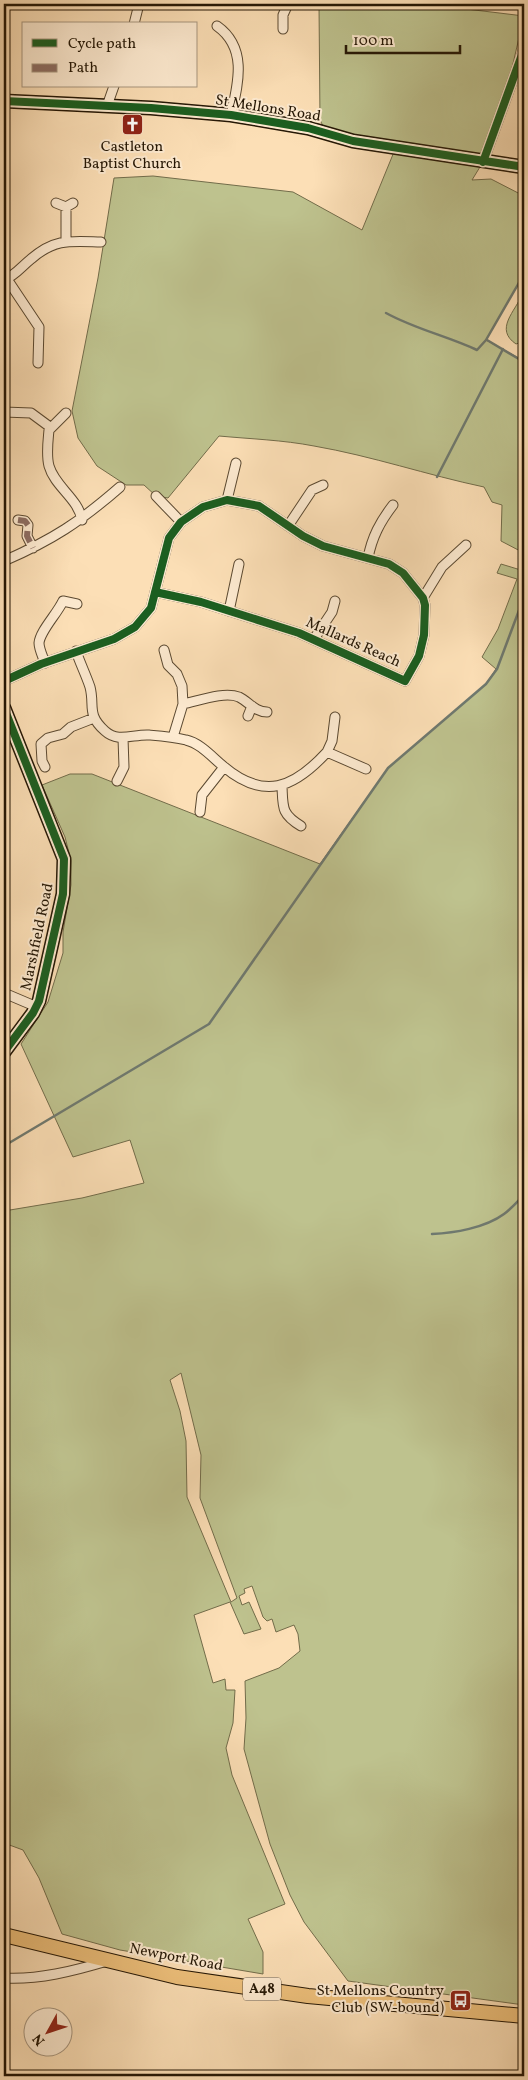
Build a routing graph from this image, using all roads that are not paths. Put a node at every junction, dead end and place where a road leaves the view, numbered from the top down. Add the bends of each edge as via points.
1 (288, 4) edge
2 (138, 5) edge
3 (134, 22) edge
4 (217, 26) dead end
5 (283, 29) dead end
6 (524, 49) edge
7 (113, 88) edge
8 (4, 101) edge
9 (107, 106) junction
10 (231, 115) junction
11 (483, 162) junction
12 (524, 167) edge
13 (56, 203) dead end
14 (66, 241) junction
15 (101, 242) dead end
16 (5, 279) edge
17 (38, 363) dead end
18 (4, 412) edge
19 (66, 413) dead end
20 (50, 426) junction
21 (236, 463) dead end
22 (323, 485) dead end
23 (120, 487) dead end
24 (156, 496) dead end
25 (226, 500) junction
26 (393, 505) dead end
27 (18, 520) dead end
28 (82, 520) junction
29 (181, 522) junction
30 (288, 526) junction
31 (466, 545) dead end
32 (33, 548) junction
33 (368, 558) junction
34 (4, 562) edge
35 (239, 564) dead end
36 (155, 592) junction
37 (423, 598) junction
38 (335, 601) dead end
39 (77, 604) dead end
40 (229, 611) junction
41 (314, 639) junction
42 (164, 650) dead end
43 (76, 651) junction
44 (45, 662) junction
45 (4, 681) edge
46 (183, 704) junction
47 (252, 706) junction
48 (4, 708) edge
49 (267, 712) dead end
50 (248, 716) dead end
51 (335, 717) dead end
52 (94, 718) junction
53 (7, 730) edge
54 (173, 737) junction
55 (123, 738) junction
56 (326, 752) junction
57 (46, 767) dead end
58 (224, 767) junction
59 (366, 769) dead end
60 (118, 781) dead end
61 (282, 786) junction
62 (200, 812) dead end
63 (301, 826) dead end
64 (4, 993) edge
65 (37, 1006) junction
66 (4, 1052) edge
67 (4, 1935) edge
68 (108, 1961) junction
69 (4, 1978) edge
70 (524, 2016) edge

1 - 5 street via 283,15
2 - 3 street
4 - 10 street via 226,33 239,60
6 - 11 street
7 - 9 street
8 - 9 street, St Mellons Road
9 - 10 street, St Mellons Road
10 - 11 street, St Mellons Road via 308,128 353,141
11 - 12 street, St Mellons Road
13 - 14 street via 69,205
14 - 15 street
14 - 16 street via 43,249 16,275
16 - 17 street via 38,327
18 - 20 street via 31,413
19 - 20 street
20 - 28 street via 48,464 52,476 80,509
21 - 25 street
22 - 30 street via 312,490
23 - 28 street
24 - 29 street
25 - 29 street via 203,507
25 - 30 street via 259,506
26 - 33 street via 380,522
27 - 32 street via 28,525 23,533
28 - 32 street
29 - 36 street via 169,538
30 - 33 street via 323,546
31 - 37 street via 442,567
32 - 34 street
33 - 37 street via 403,573
35 - 40 street
36 - 40 street, Mallards Reach
36 - 43 street via 151,608 135,627 114,639
37 - 41 street, Mallards Reach via 425,620 419,656 405,681
38 - 41 street, Mallards Reach via 332,612
39 - 44 street via 63,601 41,636 39,644
40 - 41 street, Mallards Reach
42 - 46 street via 168,664 182,686
43 - 44 street
43 - 52 street via 90,686
44 - 45 street
46 - 47 street via 225,695 238,696
46 - 54 street
47 - 49 street
47 - 50 street
48 - 53 street, Marshfield Road
51 - 56 street via 332,741
52 - 55 street via 106,733
52 - 57 street via 41,744 42,761
53 - 65 street, Marshfield Road via 60,845 65,870 60,908
54 - 55 street via 146,735
54 - 58 street via 189,741
55 - 60 street via 129,768
56 - 59 street
56 - 61 street via 302,776
58 - 61 street via 253,783
58 - 62 street via 198,793
61 - 63 street via 283,809 288,818
64 - 65 street
65 - 66 street, Marshfield Road
67 - 68 main road, Newport Road / A48
68 - 69 street via 80,1970 20,1979
68 - 70 main road, Newport Road / A48 via 177,1977 308,1996

